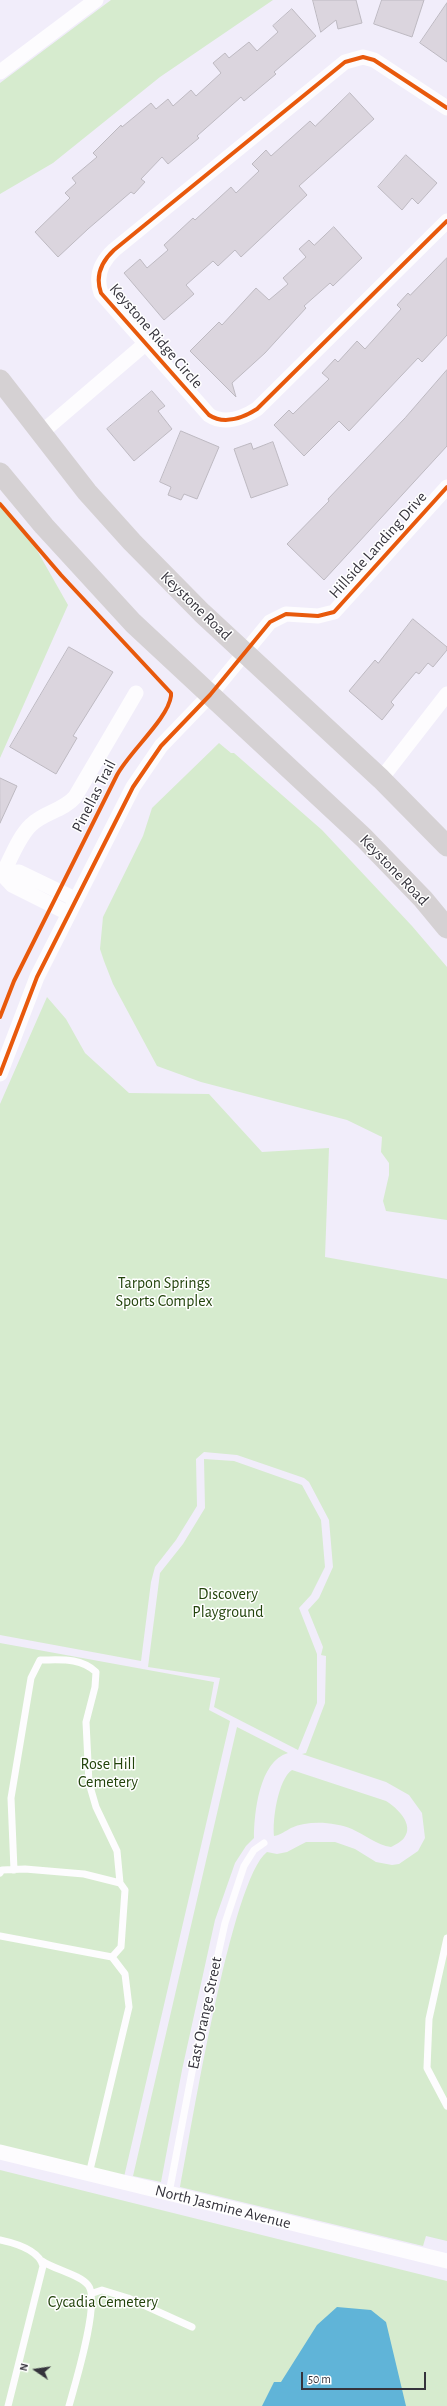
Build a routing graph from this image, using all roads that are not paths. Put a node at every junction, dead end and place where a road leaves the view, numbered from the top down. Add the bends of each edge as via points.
1 (96, 0) edge
2 (0, 72) edge
3 (447, 108) edge
4 (447, 221) edge
5 (145, 344) junction
6 (0, 380) edge
7 (41, 433) junction
8 (0, 473) edge
9 (447, 487) edge
10 (244, 652) junction
11 (136, 693) dead end
12 (447, 694) edge
13 (210, 695) junction
14 (381, 779) junction
15 (447, 846) edge
16 (1, 872) edge
17 (75, 898) junction
18 (68, 913) junction
19 (447, 928) edge
20 (0, 1074) edge
21 (264, 1843) dead end
22 (14, 1870) junction
23 (0, 1873) edge
24 (120, 1883) junction
25 (0, 1936) edge
26 (447, 1938) edge
27 (112, 1957) junction
28 (447, 2106) edge
29 (0, 2152) edge
30 (89, 2174) junction
31 (169, 2193) junction
32 (0, 2240) edge
33 (42, 2261) junction
34 (447, 2261) edge
35 (93, 2294) junction
36 (192, 2327) dead end
37 (8, 2406) edge
38 (69, 2406) edge

1 - 2 street
3 - 5 street, Keystone Ridge Circle via 374,60 356,58 338,66 114,250 102,263 99,280 101,293
4 - 5 street, Keystone Ridge Circle via 257,409 249,413 224,420 209,415
5 - 7 street, Keystone Ridge Circle
6 - 7 main road, Keystone Road
7 - 10 main road, Keystone Road via 87,492 132,542
8 - 13 main road, Keystone Road via 44,526 133,622
9 - 10 street, Hillside Landing Drive via 334,612 324,616 286,614 276,617
10 - 13 street, Hillside Landing Drive
10 - 14 main road, Keystone Road
11 - 16 street via 75,797 68,805 30,826
12 - 14 street
13 - 17 street, Hillside Landing Drive via 175,730 141,773
13 - 19 main road, Keystone Road via 364,838 423,899
14 - 15 main road, Keystone Road
16 - 17 street via 19,872
16 - 18 street via 12,885
17 - 18 street, Hillside Landing Drive
18 - 20 street, Hillside Landing Drive via 34,984
21 - 31 lane, East Orange Street via 254,1850 244,1866 225,1923 192,2072
22 - 23 lane via 2,1870
22 - 24 lane via 84,1874
22 - 24 lane via 11,1798 31,1678 40,1660 69,1660 87,1664 96,1672 86,1722 89,1783 96,1807 117,1851
24 - 27 lane via 125,1890 121,1947
25 - 27 lane
26 - 28 lane via 429,2019 427,2068
27 - 30 lane via 125,1974 129,2007
29 - 30 street, North Jasmine Avenue
30 - 31 street, North Jasmine Avenue
31 - 34 street, North Jasmine Avenue
32 - 33 lane via 22,2247 37,2255
33 - 35 lane via 84,2281
33 - 37 lane via 42,2272
35 - 36 lane via 102,2290 128,2298
35 - 38 lane via 90,2318

